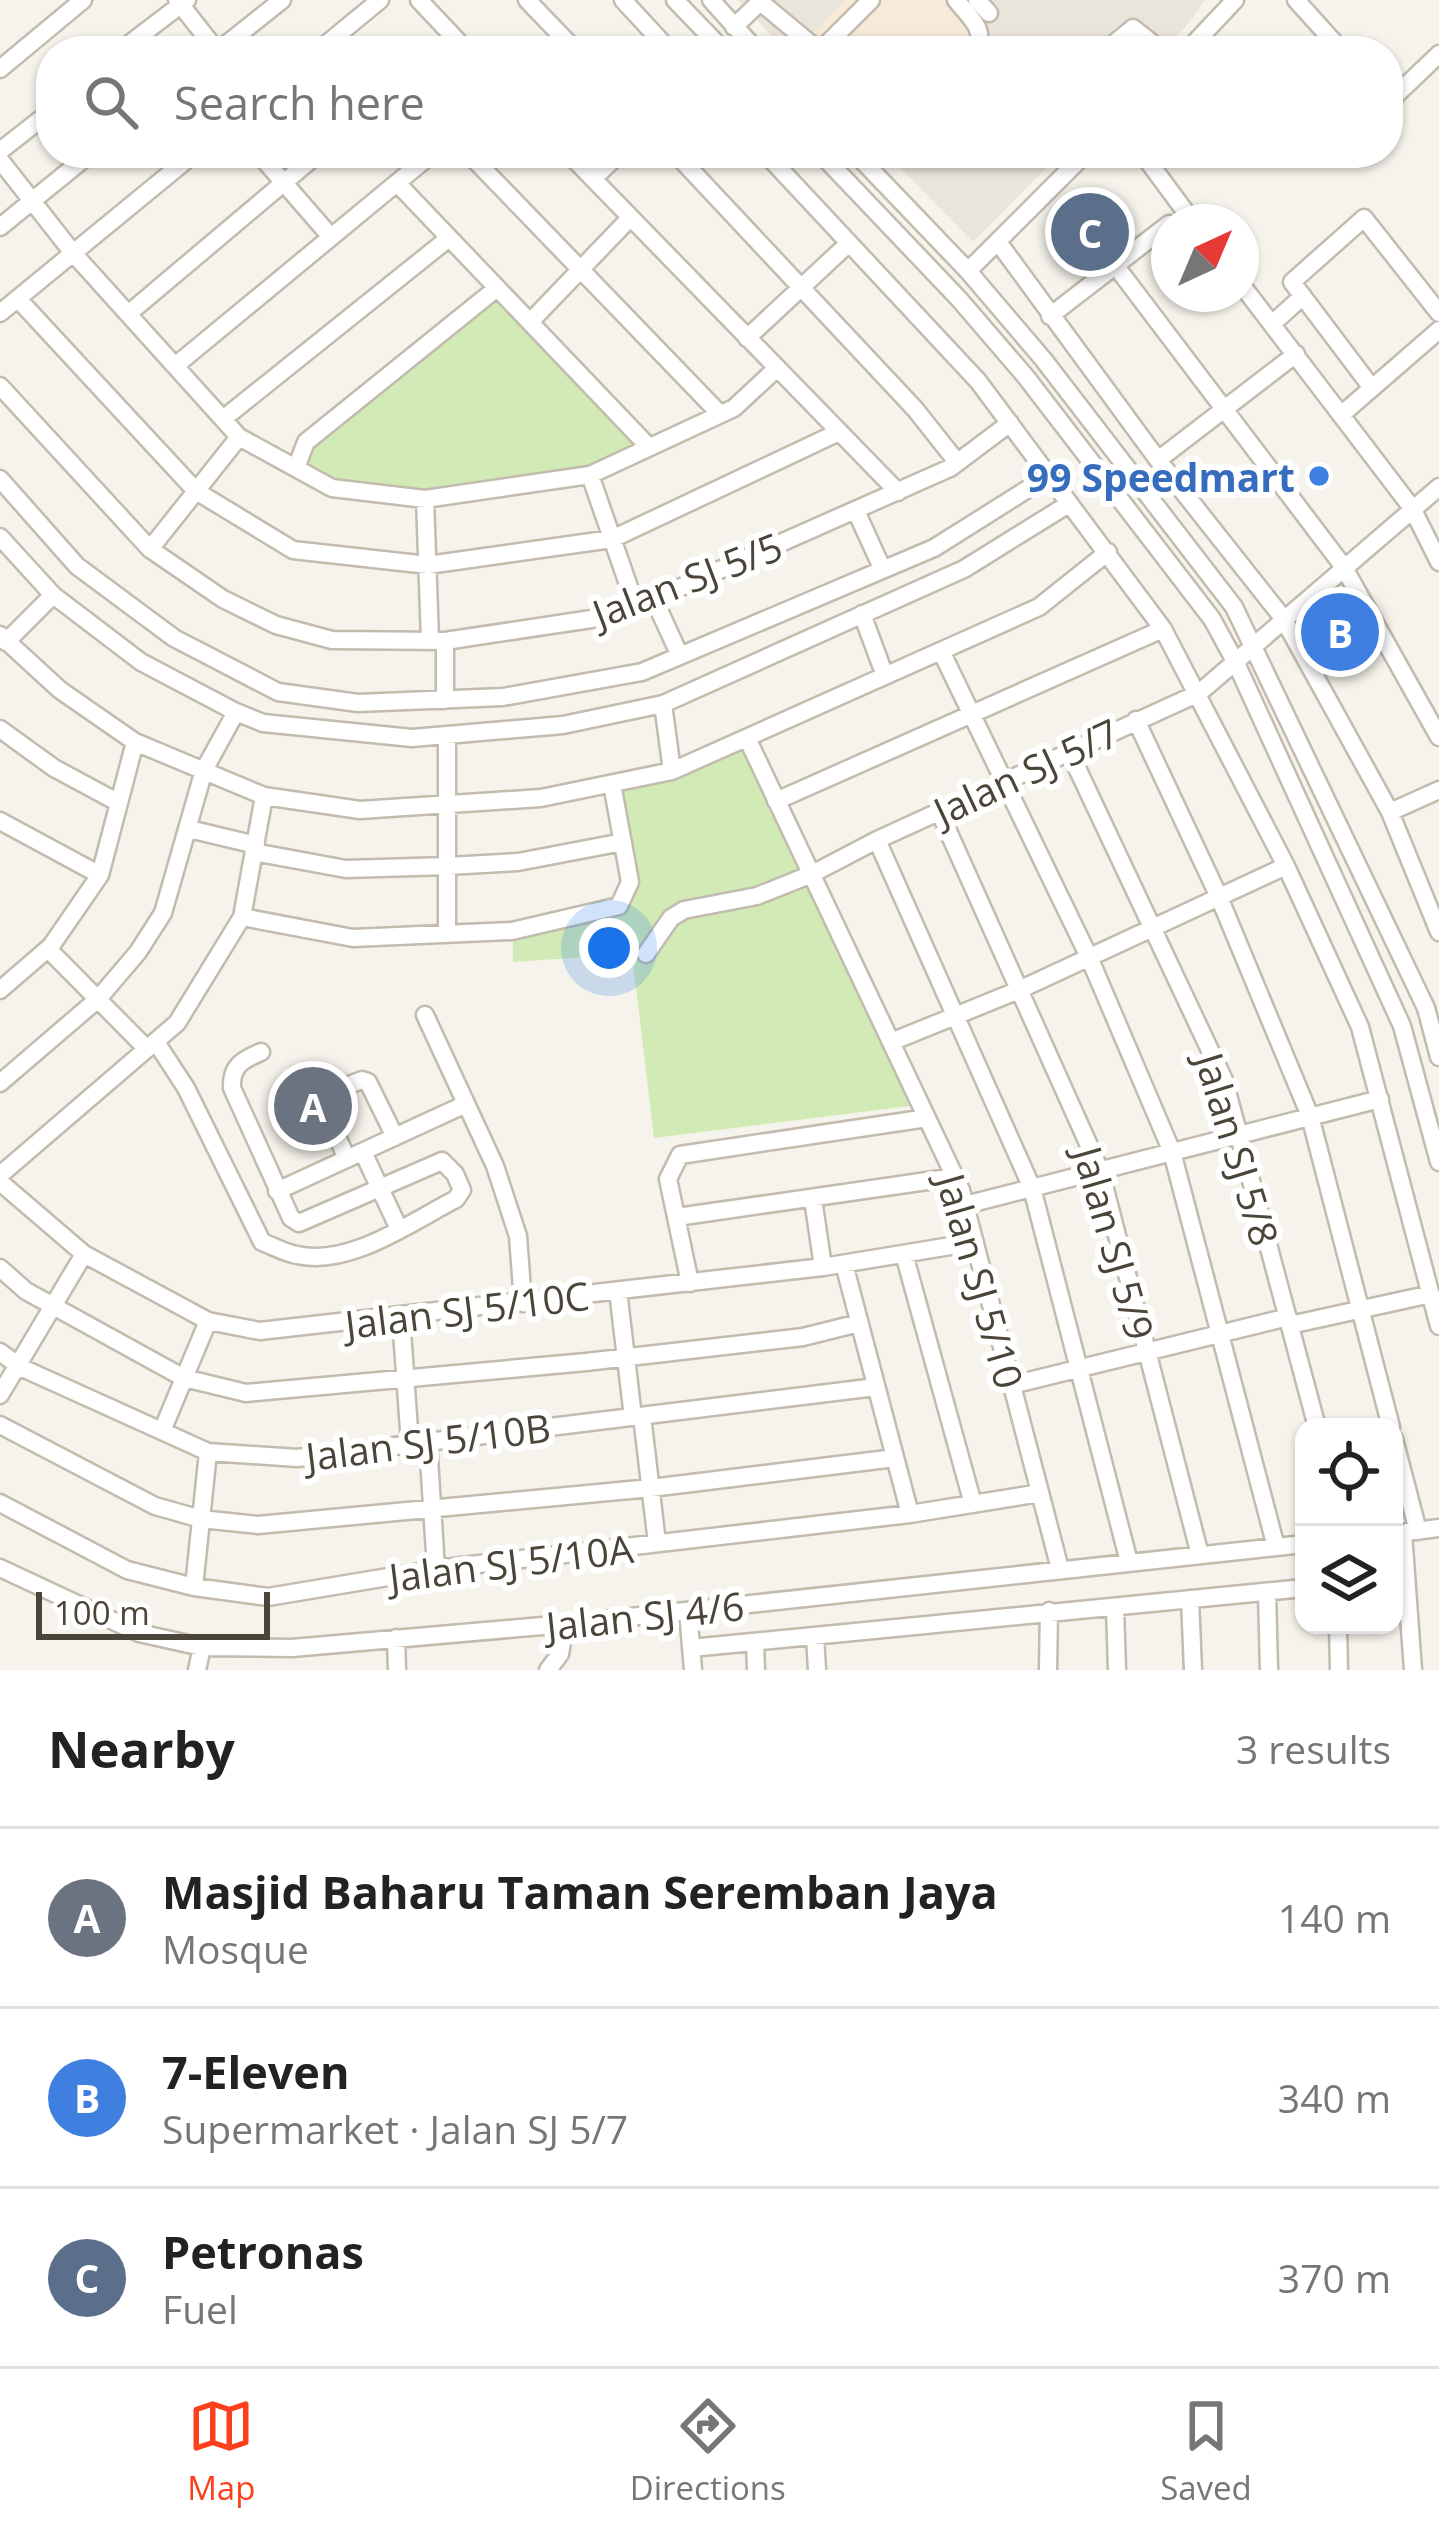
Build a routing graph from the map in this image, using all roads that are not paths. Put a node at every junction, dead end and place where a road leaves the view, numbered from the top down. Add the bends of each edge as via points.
1 (83, 0) edge
2 (282, 0) edge
3 (380, 0) edge
4 (419, 0) edge
5 (527, 0) edge
6 (623, 0) edge
7 (675, 0) edge
8 (710, 0) edge
9 (871, 0) edge
10 (956, 0) edge
11 (1235, 0) edge
12 (1296, 0) edge
13 (760, 1) edge
14 (181, 2) edge
15 (734, 27) junction
16 (40, 36) edge
17 (139, 36) edge
18 (207, 36) edge
19 (237, 36) edge
20 (336, 36) edge
21 (447, 36) edge
22 (562, 36) edge
23 (656, 36) edge
24 (710, 36) edge
25 (743, 36) edge
26 (801, 36) edge
27 (837, 36) edge
28 (981, 36) edge
29 (1201, 36) edge
30 (1328, 36) edge
31 (36, 39) edge
32 (1439, 54) edge
33 (0, 69) edge
34 (1403, 88) edge
35 (36, 124) edge
36 (0, 156) edge
37 (72, 168) edge
38 (176, 168) edge
39 (270, 168) edge
40 (300, 168) edge
41 (416, 168) edge
42 (483, 168) edge
43 (582, 168) edge
44 (604, 168) edge
45 (689, 168) edge
46 (779, 168) edge
47 (834, 168) edge
48 (869, 168) edge
49 (1071, 168) edge
50 (1150, 168) edge
51 (593, 179) junction
52 (283, 182) junction
53 (397, 183) junction
54 (30, 202) junction
55 (1170, 204) edge
56 (631, 218) junction
57 (0, 227) edge
58 (331, 237) junction
59 (449, 238) junction
60 (1151, 240) edge
61 (998, 242) junction
62 (849, 244) junction
63 (73, 253) junction
64 (1115, 266) junction
65 (581, 268) junction
66 (968, 272) junction
67 (801, 285) junction
68 (496, 288) junction
69 (1304, 296) junction
70 (17, 299) junction
71 (1259, 307) edge
72 (1439, 313) edge
73 (0, 314) edge
74 (128, 314) junction
75 (1050, 316) junction
76 (530, 322) junction
77 (1272, 324) junction
78 (1439, 330) edge
79 (747, 338) junction
80 (1296, 354) junction
81 (175, 366) junction
82 (777, 368) junction
83 (0, 386) edge
84 (1372, 388) junction
85 (1226, 408) junction
86 (720, 414) junction
87 (1341, 415) junction
88 (223, 419) junction
89 (1010, 423) junction
90 (839, 432) junction
91 (239, 437) junction
92 (649, 447) junction
93 (1158, 460) junction
94 (958, 462) junction
95 (296, 468) junction
96 (590, 475) junction
97 (1050, 475) junction
98 (0, 479) edge
99 (1439, 487) edge
100 (196, 491) junction
101 (898, 492) junction
102 (425, 499) junction
103 (1067, 505) junction
104 (1412, 508) junction
105 (856, 511) junction
106 (0, 537) edge
107 (612, 539) junction
108 (150, 549) junction
109 (1108, 553) junction
110 (1439, 562) edge
111 (428, 566) junction
112 (1342, 566) junction
113 (881, 568) junction
114 (53, 595) junction
115 (654, 599) junction
116 (636, 607) junction
117 (862, 614) junction
118 (1282, 618) junction
119 (1163, 629) junction
120 (3, 638) edge
121 (438, 641) junction
122 (1253, 646) junction
123 (941, 651) junction
124 (680, 656) junction
125 (1236, 663) junction
126 (885, 676) junction
127 (1199, 693) junction
128 (445, 700) junction
129 (663, 704) junction
130 (236, 712) junction
131 (971, 714) junction
132 (1136, 720) junction
133 (0, 729) edge
134 (447, 735) junction
135 (1439, 737) edge
136 (747, 738) junction
137 (135, 742) junction
138 (1069, 751) junction
139 (204, 770) junction
140 (672, 771) junction
141 (1004, 781) junction
142 (612, 784) junction
143 (1439, 790) edge
144 (264, 796) junction
145 (776, 801) junction
146 (118, 803) junction
147 (449, 804) junction
148 (938, 811) junction
149 (1390, 812) junction
150 (0, 821) edge
151 (189, 829) junction
152 (877, 839) junction
153 (622, 842) junction
154 (255, 849) junction
155 (448, 866) junction
156 (1286, 866) junction
157 (812, 874) junction
158 (100, 875) junction
159 (1219, 897) junction
160 (242, 917) junction
161 (1152, 928) junction
162 (1439, 932) edge
163 (447, 934) junction
164 (48, 949) junction
165 (646, 954) dead end
166 (1089, 957) junction
167 (0, 990) edge
168 (1019, 990) junction
169 (98, 999) junction
170 (956, 1015) junction
171 (425, 1016) dead end
172 (891, 1042) junction
173 (152, 1046) junction
174 (261, 1052) dead end
175 (1439, 1057) edge
176 (0, 1083) edge
177 (1380, 1099) junction
178 (466, 1104) junction
179 (1310, 1116) junction
180 (927, 1118) junction
181 (1238, 1135) junction
182 (395, 1137) junction
183 (1172, 1152) junction
184 (355, 1155) junction
185 (1439, 1162) edge
186 (1100, 1170) junction
187 (955, 1177) junction
188 (0, 1179) edge
189 (380, 1187) junction
190 (1032, 1188) junction
191 (277, 1191) junction
192 (812, 1199) junction
193 (965, 1205) junction
194 (677, 1217) junction
195 (399, 1229) junction
196 (975, 1242) junction
197 (84, 1254) junction
198 (904, 1254) junction
199 (844, 1264) junction
200 (823, 1267) junction
201 (0, 1268) edge
202 (690, 1283) junction
203 (617, 1291) junction
204 (1431, 1294) junction
205 (523, 1303) junction
206 (54, 1306) junction
207 (1361, 1310) junction
208 (401, 1317) junction
209 (208, 1321) junction
210 (1289, 1322) junction
211 (859, 1323) junction
212 (1439, 1326) edge
213 (1220, 1334) junction
214 (0, 1352) edge
215 (1148, 1352) junction
216 (625, 1357) junction
217 (20, 1367) junction
218 (1078, 1369) junction
219 (184, 1378) junction
220 (405, 1380) junction
221 (1012, 1385) junction
222 (876, 1388) junction
223 (0, 1396) edge
224 (637, 1416) junction
225 (1316, 1418) edge
226 (1389, 1418) edge
227 (6, 1428) edge
228 (162, 1431) junction
229 (419, 1443) junction
230 (0, 1450) edge
231 (208, 1452) junction
232 (895, 1458) junction
233 (651, 1488) junction
234 (1040, 1493) junction
235 (0, 1503) edge
236 (973, 1504) junction
237 (434, 1508) junction
238 (910, 1514) junction
239 (201, 1519) junction
240 (1439, 1528) edge
241 (1405, 1532) edge
242 (657, 1543) junction
243 (1295, 1545) edge
244 (1276, 1547) junction
245 (1200, 1555) junction
246 (1129, 1562) junction
247 (0, 1568) edge
248 (436, 1569) junction
249 (1060, 1569) junction
250 (194, 1587) junction
251 (1295, 1589) edge
252 (1267, 1592) junction
253 (1190, 1599) junction
254 (1115, 1608) junction
255 (688, 1611) junction
256 (1048, 1611) junction
257 (565, 1624) junction
258 (1337, 1634) edge
259 (815, 1636) junction
260 (396, 1638) junction
261 (755, 1642) junction
262 (202, 1647) junction
263 (691, 1648) junction
264 (197, 1670) edge
265 (397, 1670) edge
266 (548, 1670) edge
267 (693, 1670) edge
268 (756, 1670) edge
269 (817, 1670) edge
270 (1048, 1670) edge
271 (1117, 1670) edge
272 (1193, 1670) edge
273 (1269, 1670) edge
274 (1339, 1670) edge
275 (1413, 1670) edge

1 - 16 street
2 - 19 street
3 - 20 street
4 - 21 street
5 - 22 street
6 - 23 street
7 - 24 street
8 - 15 street
9 - 27 street
10 - 28 street
11 - 29 street
12 - 30 street
13 - 15 street
13 - 26 street
14 - 17 street
14 - 18 street
15 - 25 street
31 - 33 street
32 - 34 street
35 - 36 street
36 - 54 street
37 - 54 street
38 - 63 street
39 - 52 street
40 - 52 street
41 - 53 street
42 - 65 street
43 - 51 street
44 - 51 street
45 - 67 street
46 - 62 street
47 - 125 street via 1026,377 1212,619
48 - 66 street
49 - 61 street
50 - 55 street
51 - 56 street
52 - 58 street
52 - 74 street
53 - 58 street
53 - 59 street
54 - 57 street
54 - 63 street
56 - 65 street
56 - 79 street
58 - 81 street
59 - 68 street
59 - 88 street
60 - 64 street
61 - 66 street
61 - 75 street
62 - 67 street
62 - 89 street
63 - 70 street
63 - 74 street
64 - 75 street
64 - 85 street
65 - 76 street
65 - 86 street
66 - 122 street via 1197,558
67 - 79 street
67 - 94 street
68 - 76 street
68 - 95 street via 306,442
69 - 72 street via 1292,282 1364,218
69 - 77 street
69 - 84 street
70 - 73 street
70 - 100 street
71 - 77 street
74 - 81 street
75 - 93 street
76 - 92 street
77 - 80 street
78 - 84 street
79 - 82 street
80 - 85 street
80 - 87 street
81 - 88 street
82 - 86 street
82 - 90 street
83 - 108 street, Jalan SJ 5/5
84 - 87 street
85 - 93 street
85 - 112 street
86 - 92 street
87 - 104 street
88 - 91 street
89 - 94 street, Jalan SJ 5/5
89 - 97 street
90 - 101 street
90 - 107 street
91 - 95 street
91 - 100 street
92 - 96 street
93 - 118 street
94 - 101 street, Jalan SJ 5/5
95 - 102 street via 332,488
96 - 102 street
96 - 107 street
97 - 103 street
97 - 113 street via 934,548
98 - 128 street via 77,566 174,638 278,692 358,703
99 - 104 street, Jalan SJ 5/7
100 - 108 street
100 - 111 street via 293,550
101 - 105 street, Jalan SJ 5/5
102 - 111 street
103 - 109 street
103 - 117 street via 964,569
104 - 110 street
104 - 112 street, Jalan SJ 5/7
105 - 113 street
105 - 115 street, Jalan SJ 5/5
106 - 114 street
107 - 111 street
107 - 116 street
108 - 121 street, Jalan SJ 5/5 via 276,625 332,640
109 - 119 street
109 - 123 street via 1040,608
111 - 121 street
112 - 118 street, Jalan SJ 5/7
112 - 135 street
113 - 124 street
114 - 120 street
114 - 130 street via 141,662
115 - 116 street, Jalan SJ 5/5
115 - 124 street
116 - 121 street, Jalan SJ 5/5
117 - 126 street
117 - 129 street
118 - 122 street, Jalan SJ 5/7
118 - 149 street
119 - 127 street
119 - 131 street
120 - 137 street via 60,691
121 - 128 street
122 - 125 street, Jalan SJ 5/7
122 - 175 street via 1426,1008
123 - 126 street
123 - 131 street
124 - 128 street via 642,672
125 - 127 street, Jalan SJ 5/7
125 - 185 street via 1402,1025
126 - 136 street
127 - 132 street, Jalan SJ 5/7
127 - 156 street
129 - 134 street via 563,725
129 - 140 street
130 - 134 street via 323,730
130 - 139 street
131 - 141 street
131 - 145 street
132 - 138 street, Jalan SJ 5/7
132 - 159 street
133 - 146 street
134 - 147 street
136 - 140 street
136 - 145 street, Jalan SJ 5/10
137 - 139 street
137 - 146 street
138 - 141 street, Jalan SJ 5/7
138 - 161 street, Jalan SJ 5/8
139 - 144 street
139 - 151 street
140 - 142 street
141 - 148 street, Jalan SJ 5/7
141 - 166 street
142 - 147 street
142 - 153 street
143 - 149 street
144 - 147 street via 360,810
144 - 154 street
145 - 157 street, Jalan SJ 5/10
146 - 158 street
147 - 155 street
148 - 152 street, Jalan SJ 5/7
148 - 168 street, Jalan SJ 5/9
149 - 162 street
150 - 158 street
151 - 154 street
151 - 169 street via 163,913
152 - 157 street, Jalan SJ 5/7
152 - 170 street
153 - 155 street
153 - 163 street via 630,883 619,906 512,931
154 - 155 street via 346,869
154 - 160 street
155 - 163 street
156 - 159 street
156 - 177 street via 1360,1027
157 - 165 street, Jalan SJ 5/7 via 758,896 684,910
157 - 172 street, Jalan SJ 5/10
158 - 164 street
159 - 161 street
159 - 179 street
160 - 163 street via 353,938
160 - 173 street via 177,1023
161 - 166 street
161 - 181 street, Jalan SJ 5/8 via 1224,1080
164 - 167 street
164 - 169 street
166 - 168 street
166 - 183 street
168 - 170 street
168 - 186 street, Jalan SJ 5/9
169 - 173 street
169 - 176 street
170 - 172 street
170 - 190 street
171 - 178 street
172 - 180 street, Jalan SJ 5/10
173 - 188 street
173 - 195 street via 186,1088 262,1242 301,1257 340,1253
174 - 191 street via 242,1060 232,1088
177 - 179 street
177 - 204 street
178 - 182 street
178 - 205 street via 518,1235
179 - 181 street
179 - 207 street
180 - 187 street, Jalan SJ 5/10
180 - 194 street via 680,1155 668,1179
181 - 183 street
181 - 210 street, Jalan SJ 5/8
182 - 184 street
182 - 184 street via 368,1082 328,1093 324,1107
183 - 186 street
183 - 213 street
184 - 189 street
184 - 191 street
186 - 190 street
186 - 215 street, Jalan SJ 5/9
187 - 192 street
187 - 193 street, Jalan SJ 5/10
188 - 197 street, Jalan SJ 5/10C
189 - 191 street via 299,1223
189 - 195 street
189 - 195 street via 442,1161 455,1174 462,1190 455,1199
190 - 193 street
190 - 218 street
192 - 194 street
192 - 200 street
193 - 196 street, Jalan SJ 5/10
194 - 202 street
196 - 198 street, Jalan SJ 5/10C
196 - 221 street, Jalan SJ 5/10
197 - 206 street
197 - 209 street, Jalan SJ 5/10C
198 - 199 street, Jalan SJ 5/10C
198 - 236 street
199 - 200 street, Jalan SJ 5/10C
199 - 211 street
200 - 202 street, Jalan SJ 5/10C
201 - 206 street
202 - 203 street, Jalan SJ 5/10C
203 - 205 street, Jalan SJ 5/10C
203 - 216 street
204 - 207 street
204 - 212 street
205 - 208 street, Jalan SJ 5/10C
206 - 217 street
206 - 219 street
207 - 210 street
207 - 226 street
208 - 209 street, Jalan SJ 5/10C via 260,1331
208 - 220 street
209 - 219 street
210 - 213 street
210 - 225 street, Jalan SJ 5/8
211 - 216 street
211 - 222 street
213 - 215 street
213 - 244 street
214 - 217 street, Jalan SJ 5/10B
215 - 218 street
215 - 245 street, Jalan SJ 5/9
216 - 220 street
216 - 224 street
217 - 223 street
217 - 228 street, Jalan SJ 5/10B
218 - 221 street
218 - 246 street
219 - 220 street via 246,1393
219 - 228 street
220 - 229 street
221 - 234 street, Jalan SJ 5/10
222 - 224 street, Jalan SJ 5/10B
222 - 232 street
224 - 229 street, Jalan SJ 5/10B
224 - 233 street
227 - 230 street
227 - 239 street via 154,1506
228 - 231 street, Jalan SJ 5/10B
229 - 231 street, Jalan SJ 5/10B via 297,1458
229 - 237 street
231 - 239 street
232 - 233 street
232 - 238 street
233 - 237 street
233 - 242 street
234 - 236 street, Jalan SJ 5/10A
234 - 249 street, Jalan SJ 5/10
235 - 250 street, Jalan SJ 5/10A via 127,1570
236 - 238 street, Jalan SJ 5/10A
237 - 239 street via 258,1525
237 - 248 street
238 - 242 street, Jalan SJ 5/10A
239 - 250 street
240 - 241 street
241 - 275 street
242 - 248 street, Jalan SJ 5/10A
243 - 244 street, Jalan SJ 4/6
244 - 245 street, Jalan SJ 4/6
245 - 246 street, Jalan SJ 4/6
246 - 249 street, Jalan SJ 4/6
247 - 262 street, Jalan SJ 4/6 via 139,1633
248 - 250 street, Jalan SJ 5/10A via 268,1597
249 - 255 street, Jalan SJ 4/6
251 - 252 street
252 - 253 street
252 - 273 street
253 - 254 street
253 - 272 street
254 - 256 street
254 - 271 street
255 - 257 street, Jalan SJ 4/6
255 - 263 street
256 - 259 street
256 - 270 street
257 - 260 street, Jalan SJ 4/6
257 - 266 street
258 - 274 street
259 - 261 street
259 - 269 street
260 - 262 street, Jalan SJ 4/6
260 - 265 street
261 - 263 street
261 - 268 street
262 - 264 street
263 - 267 street

